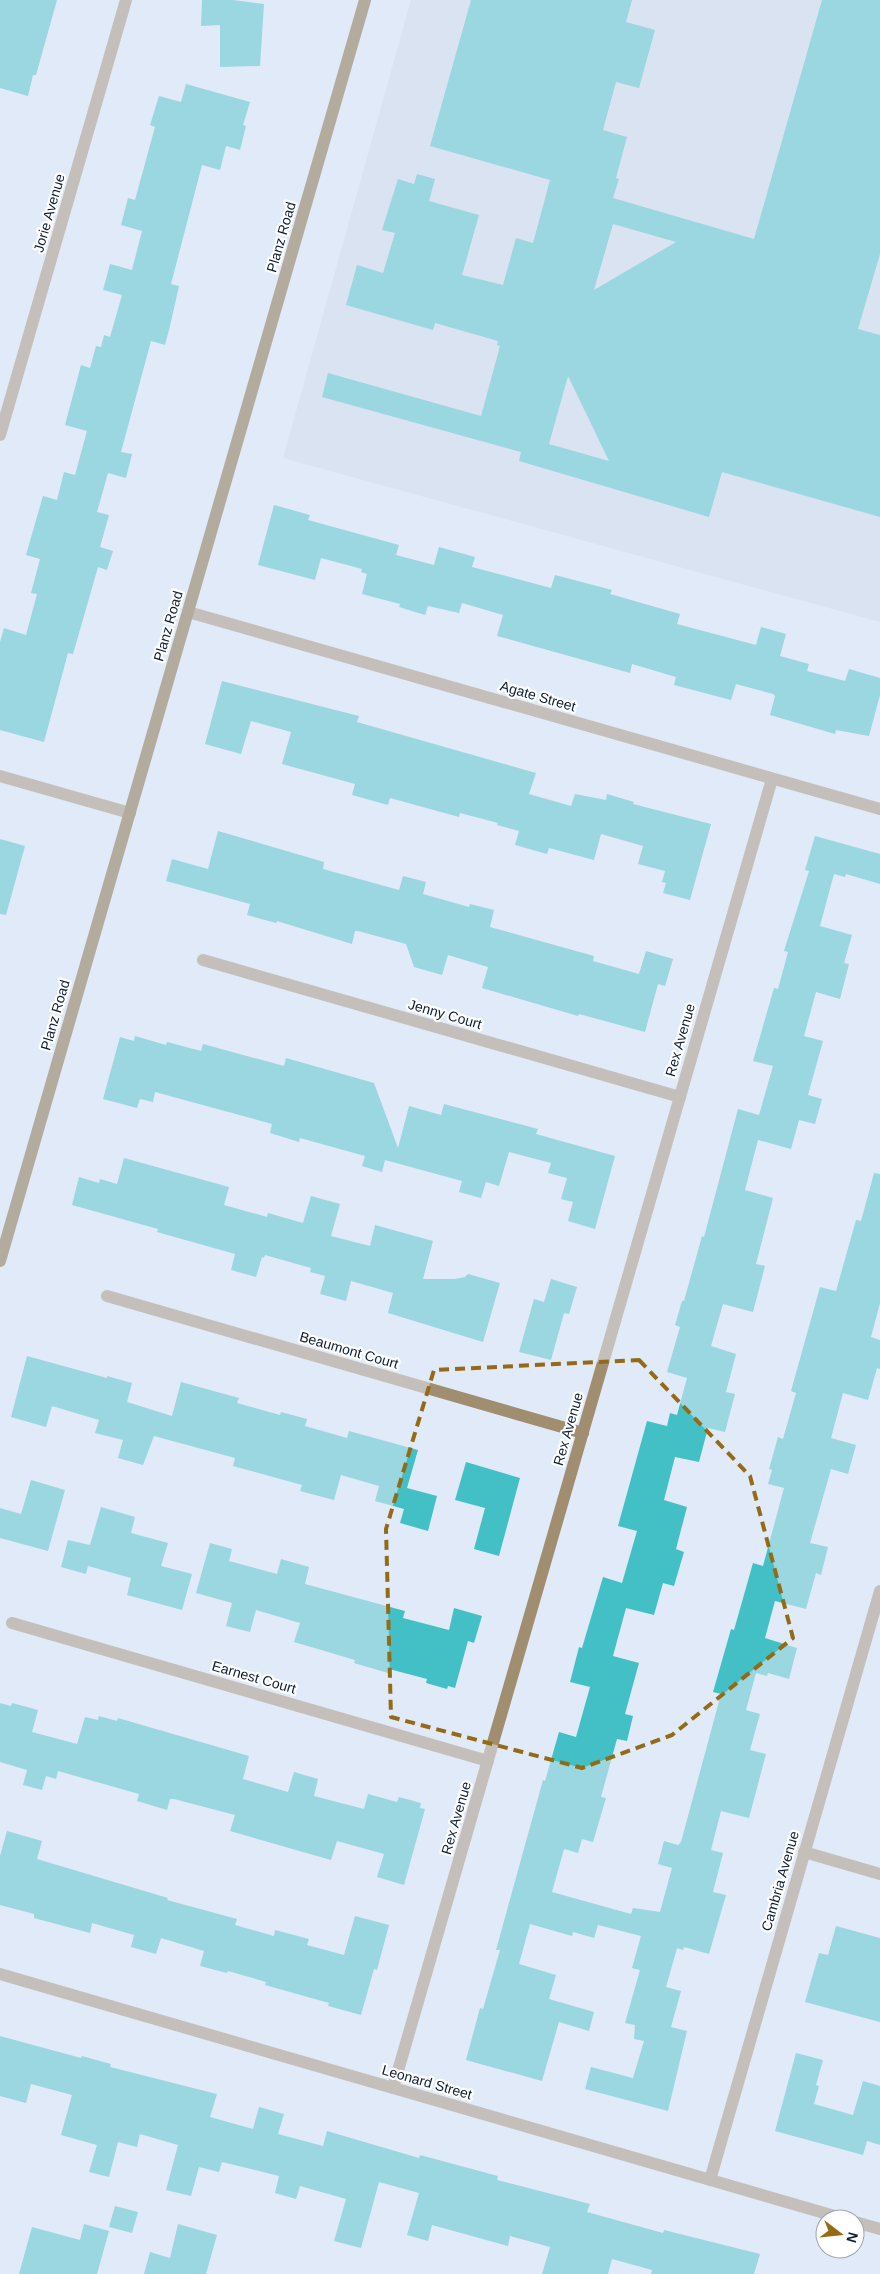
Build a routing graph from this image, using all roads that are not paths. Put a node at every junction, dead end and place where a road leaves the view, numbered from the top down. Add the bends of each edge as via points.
1 (126, 0) edge
2 (365, 0) edge
3 (0, 435) edge
4 (188, 612) junction
5 (0, 776) edge
6 (772, 779) junction
7 (880, 809) edge
8 (130, 813) junction
9 (202, 960) dead end
10 (680, 1097) junction
11 (0, 1261) edge
12 (107, 1296) dead end
13 (583, 1433) junction
14 (880, 1591) edge
15 (12, 1623) dead end
16 (488, 1761) junction
17 (804, 1852) junction
18 (880, 1874) edge
19 (0, 1974) edge
20 (393, 2088) junction
21 (710, 2180) junction
22 (815, 2210) edge
23 (865, 2225) edge
24 (880, 2229) edge

1 - 3 street, Jorie Avenue
2 - 4 street, Planz Road
4 - 6 street, Agate Street
4 - 8 street, Planz Road
5 - 8 street
6 - 7 street, Agate Street
6 - 10 street, Rex Avenue
8 - 11 street, Planz Road
9 - 10 street, Jenny Court
10 - 13 street, Rex Avenue
12 - 13 street, Beaumont Court
13 - 16 street, Rex Avenue
14 - 17 street, Cambria Avenue
15 - 16 street, Earnest Court
16 - 20 street, Rex Avenue
17 - 18 street
17 - 21 street, Cambria Avenue
19 - 20 street, Leonard Street
20 - 21 street, Leonard Street
21 - 22 street, Leonard Street
23 - 24 street

